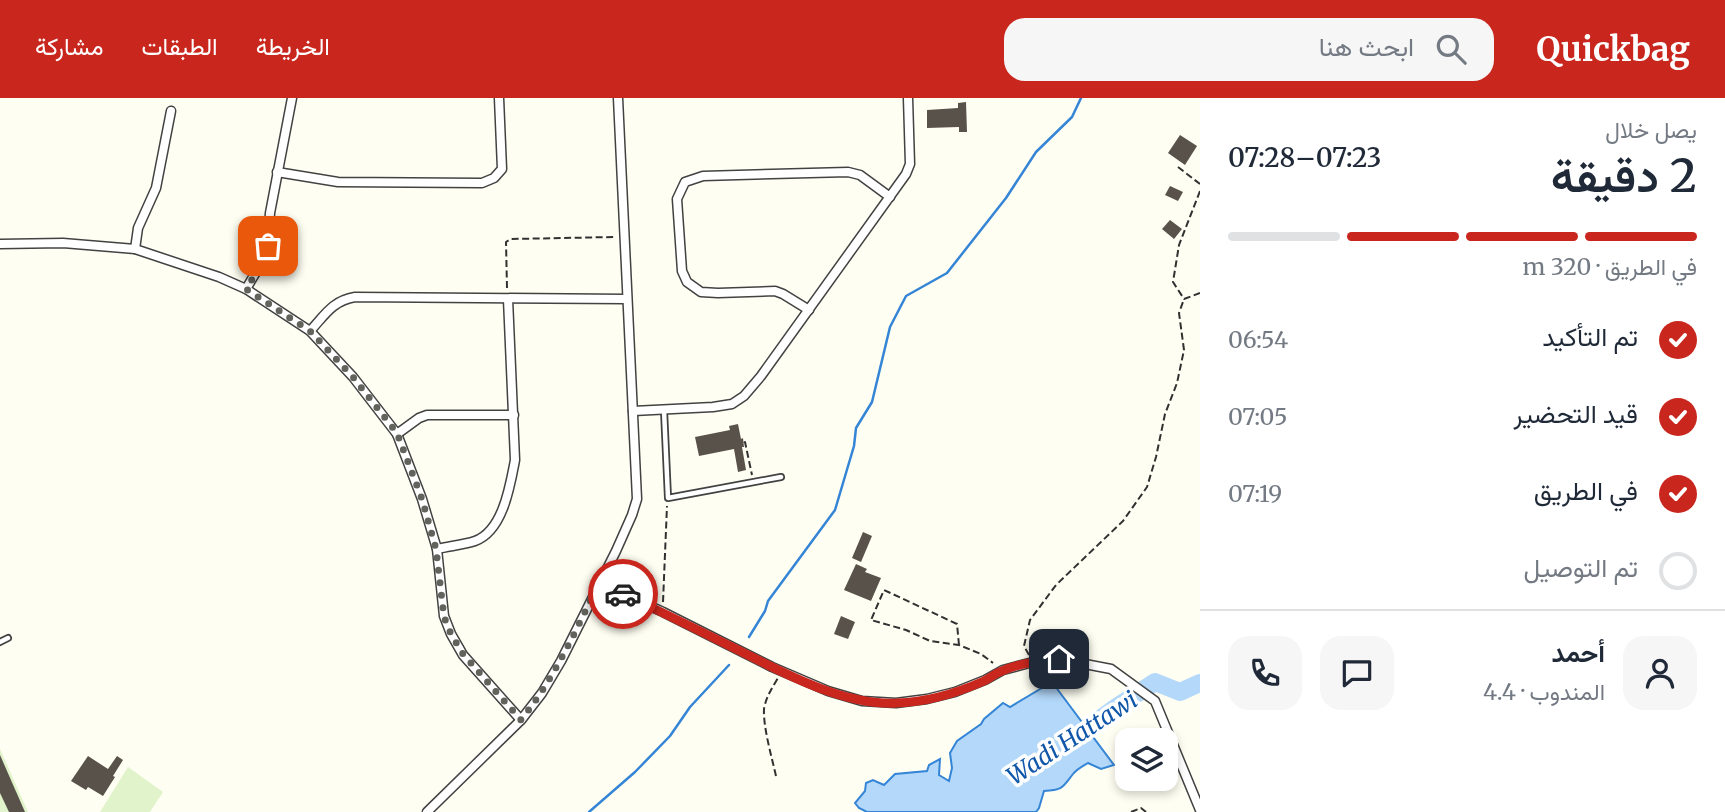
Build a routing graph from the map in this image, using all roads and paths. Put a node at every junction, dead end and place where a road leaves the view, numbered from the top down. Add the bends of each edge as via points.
1 (292, 98) edge
2 (499, 98) edge
3 (618, 98) edge
4 (908, 98) edge
5 (171, 111) dead end
6 (1178, 167) dead end
7 (277, 172) junction
8 (1200, 184) edge
9 (1200, 191) edge
10 (890, 197) junction
11 (624, 236) junction
12 (0, 244) edge
13 (135, 249) junction
14 (246, 289) junction
15 (1200, 293) edge
16 (508, 299) junction
17 (627, 299) junction
18 (1184, 299) junction
19 (809, 310) junction
20 (310, 331) junction
21 (663, 409) junction
22 (633, 411) junction
23 (514, 415) junction
24 (397, 433) junction
25 (744, 443) dead end
26 (781, 477) dead end
27 (754, 483) junction
28 (668, 498) junction
29 (436, 549) junction
30 (599, 583) junction
31 (663, 612) junction
32 (8, 638) dead end
33 (0, 642) edge
34 (959, 645) junction
35 (1033, 662) junction
36 (1003, 670) junction
37 (783, 672) junction
38 (521, 720) junction
39 (776, 776) dead end
40 (1200, 810) edge
41 (427, 812) edge
42 (1131, 812) edge
43 (1146, 812) edge

1 - 7 street
2 - 7 street via 502,169 482,183 338,182
3 - 11 street
4 - 10 street via 910,164
5 - 13 street via 156,188 138,228
6 - 8 path
7 - 14 street via 268,246
9 - 18 path via 1172,282
10 - 19 street
10 - 19 street via 849,172 703,176 685,182 677,199 682,271 687,282 701,292 775,291
11 - 16 path via 511,239 506,242
11 - 17 street
12 - 13 street
13 - 14 street
14 - 20 street
15 - 18 path
16 - 17 street
16 - 20 street via 355,297 341,300
16 - 23 street
17 - 22 street
18 - 35 path via 1180,313 1184,350 1147,487 1123,522 1056,585 1030,620 1024,646
19 - 21 street via 744,396 723,406
20 - 24 street
21 - 22 street
21 - 28 lane
22 - 30 street via 637,499
23 - 24 street via 427,415
23 - 29 street via 515,460 498,519 490,532 476,541
24 - 29 street
25 - 27 path
26 - 27 lane
27 - 28 lane
28 - 31 path
29 - 38 street via 444,617 451,634
30 - 31 street
30 - 38 street via 561,661
31 - 37 street
32 - 33 lane
34 - 34 path via 930,641 870,620 884,590 957,624
34 - 36 path via 981,653
35 - 36 street
35 - 40 street via 1059,659 1111,669 1155,701
36 - 37 street via 955,692 896,703 862,701
37 - 39 path via 770,690 764,710
38 - 41 street
42 - 43 path via 1141,808

